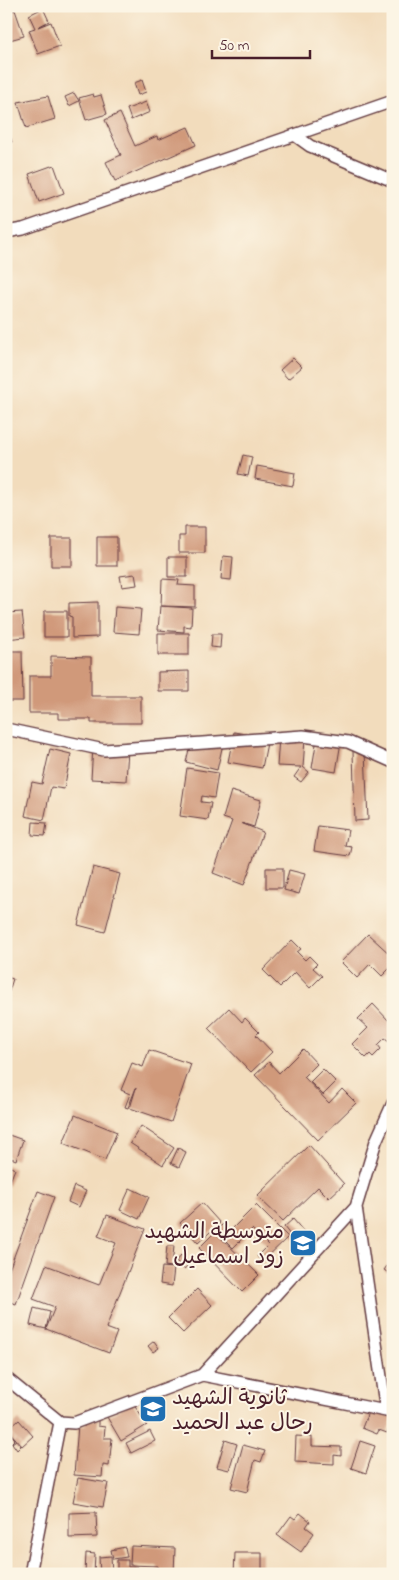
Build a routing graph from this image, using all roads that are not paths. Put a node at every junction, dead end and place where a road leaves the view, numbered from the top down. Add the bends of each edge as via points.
1 (393, 101) edge
2 (296, 136) junction
3 (393, 181) edge
4 (6, 232) edge
5 (6, 729) edge
6 (393, 762) edge
7 (393, 1103) edge
8 (356, 1207) junction
9 (202, 1375) junction
10 (6, 1378) edge
11 (389, 1412) edge
12 (60, 1422) junction
13 (30, 1574) edge

1 - 2 street
2 - 3 street via 310,146
2 - 4 street
5 - 6 street via 104,750 303,736 348,742
7 - 8 street via 376,1141
8 - 9 street
8 - 11 street
9 - 11 street
9 - 12 street via 74,1423
10 - 12 street
12 - 13 street

